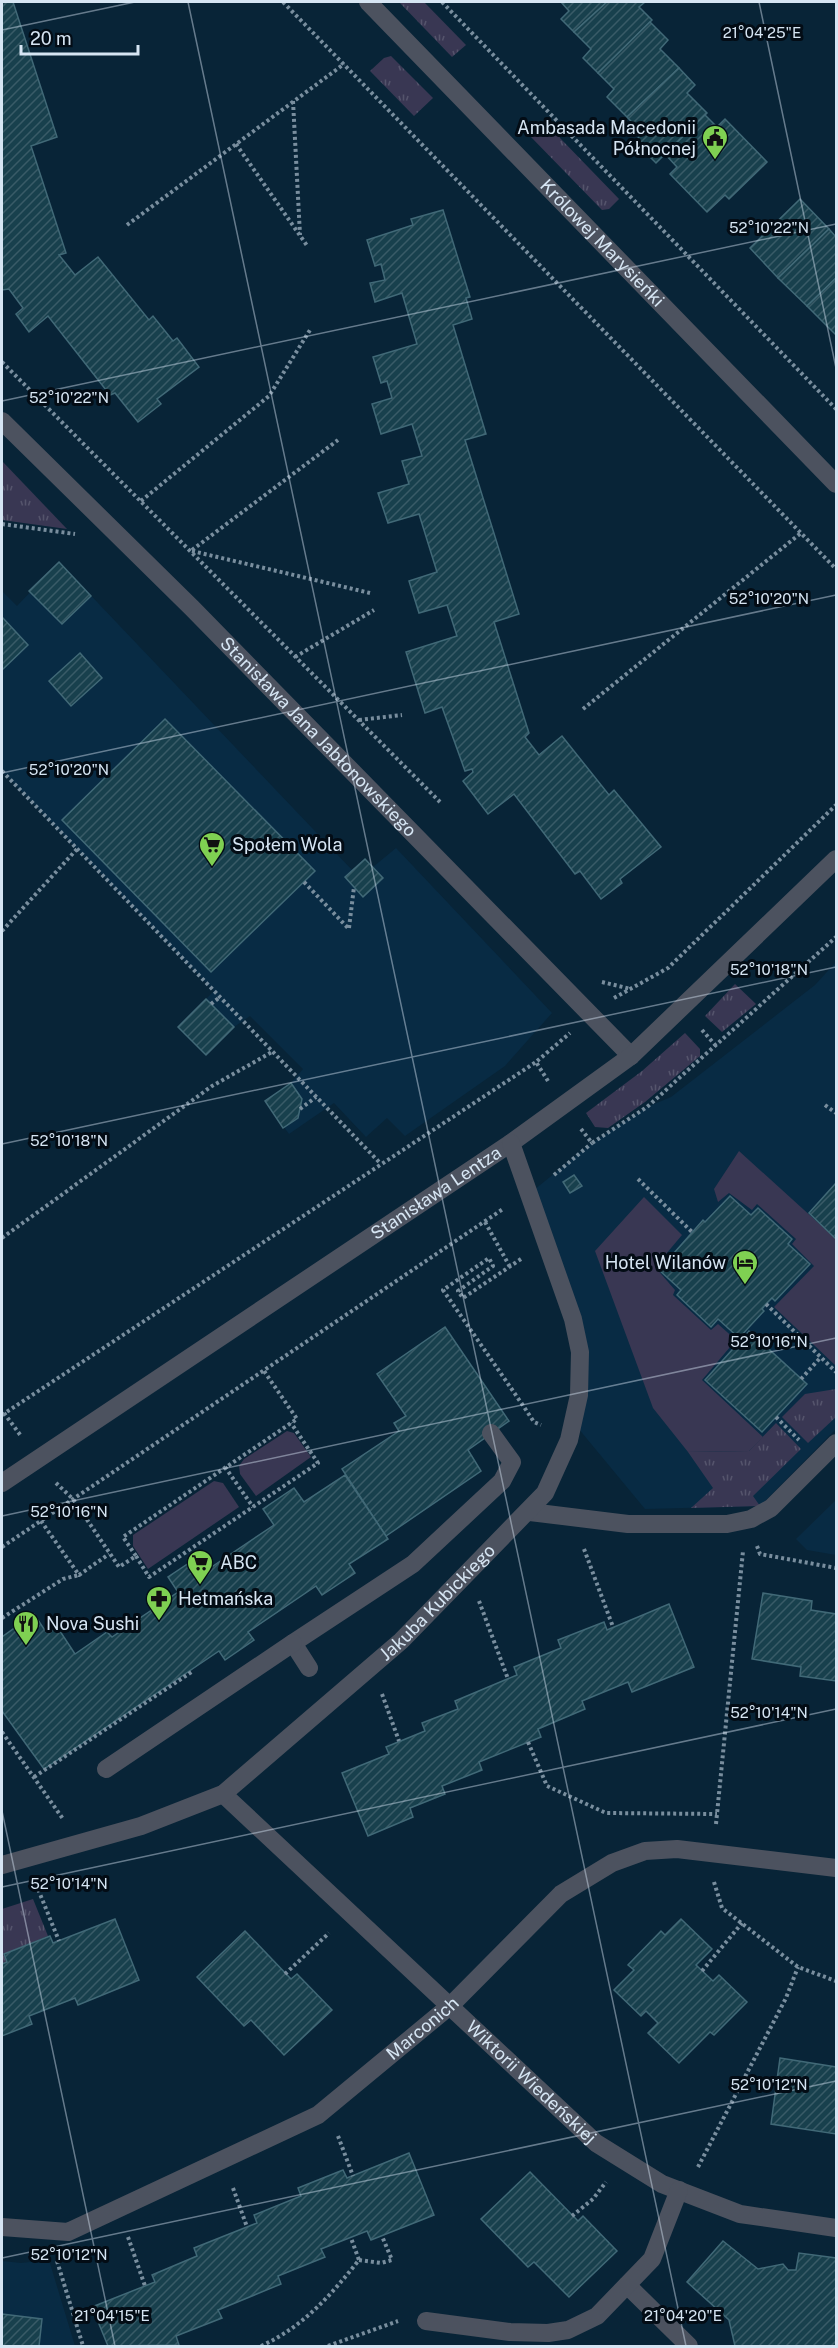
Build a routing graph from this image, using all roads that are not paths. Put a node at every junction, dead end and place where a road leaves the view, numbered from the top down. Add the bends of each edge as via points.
1 (368, 2) edge
2 (2, 421) edge
3 (837, 484) edge
4 (837, 859) edge
5 (631, 1056) junction
6 (511, 1143) junction
7 (492, 1433) dead end
8 (837, 1443) edge
9 (2, 1483) edge
10 (530, 1512) junction
11 (293, 1643) junction
12 (309, 1668) dead end
13 (106, 1769) dead end
14 (223, 1794) junction
15 (2, 1865) edge
16 (837, 1868) edge
17 (451, 2005) junction
18 (679, 2190) junction
19 (2, 2227) edge
20 (837, 2228) edge
21 (627, 2284) junction
22 (426, 2321) dead end
23 (689, 2346) edge

1 - 3 street, Królowej Marysieńki
2 - 5 street, Stanisława Jana Jabłonowskiego
4 - 5 street, Stanisława Lentza
5 - 6 street, Stanisława Lentza
6 - 9 street, Stanisława Lentza
6 - 10 street, Jakuba Kubickiego via 573,1319 581,1378 569,1440 545,1493
7 - 11 street via 512,1462 502,1482 413,1564
8 - 10 street via 771,1508 746,1520 727,1524 628,1524
10 - 14 street, Jakuba Kubickiego via 400,1641
11 - 12 street
11 - 13 street
14 - 15 street, Jakuba Kubickiego via 141,1826
14 - 17 street, Wiktorii Wiedeńskiej
16 - 17 street, Marconich via 713,1852 645,1851 612,1863 561,1894
17 - 18 street, Wiktorii Wiedeńskiej via 596,2143 662,2184
17 - 19 street, Marconich via 318,2115 68,2232
18 - 20 street, Wiktorii Wiedeńskiej via 740,2214
18 - 21 street via 652,2259
21 - 22 street via 597,2316 558,2332 510,2332
21 - 23 street

